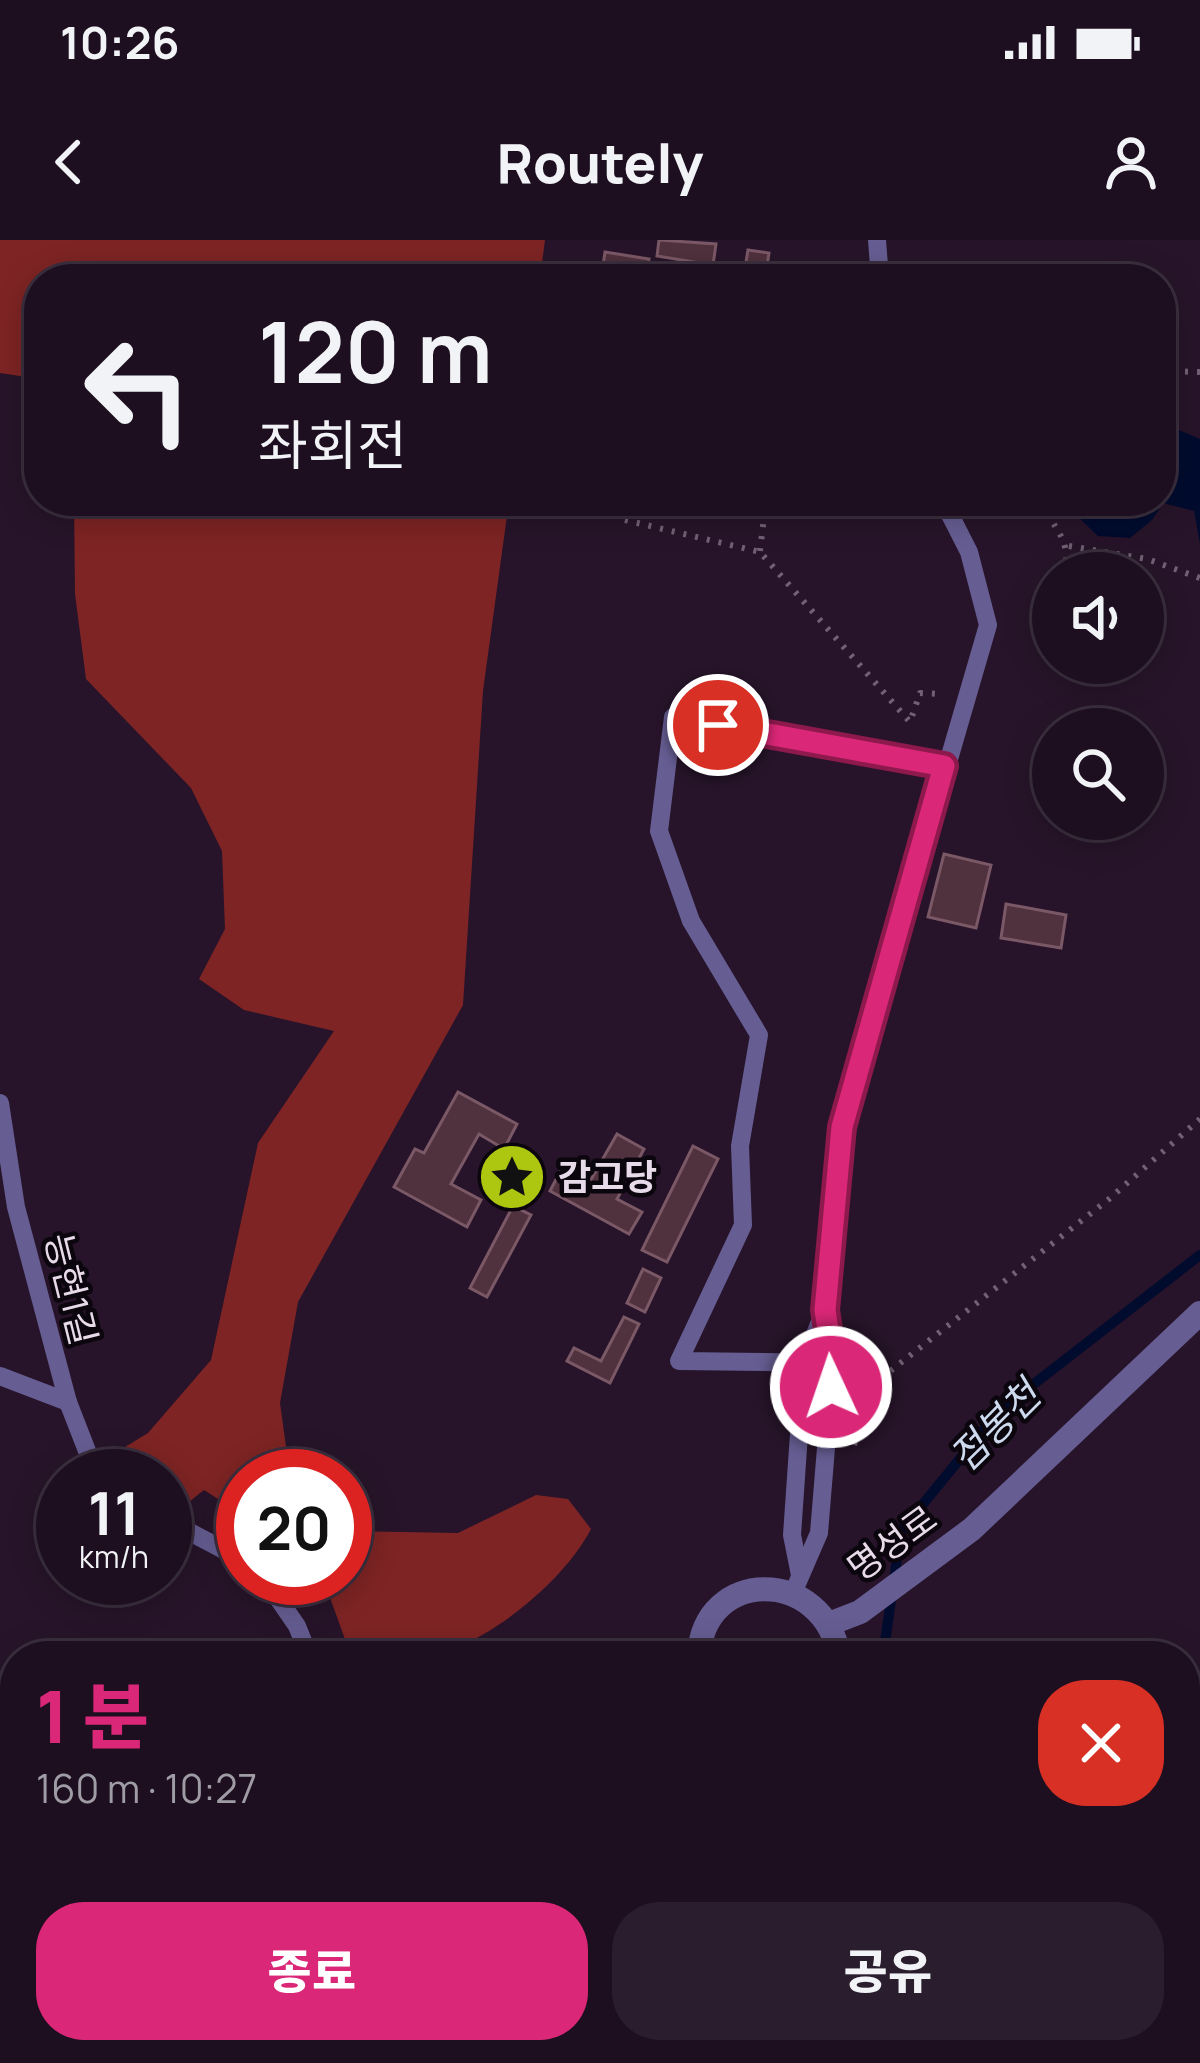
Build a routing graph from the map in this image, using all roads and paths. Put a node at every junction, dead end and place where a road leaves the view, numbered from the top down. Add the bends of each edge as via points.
1 (764, 516) edge
2 (951, 516) edge
3 (1050, 516) edge
4 (625, 520) dead end
5 (1069, 546) junction
6 (760, 552) junction
7 (1068, 552) edge
8 (1200, 578) edge
9 (966, 697) junction
10 (944, 766) junction
11 (0, 1103) edge
12 (1200, 1119) edge
13 (825, 1310) junction
14 (1200, 1312) edge
15 (804, 1362) junction
16 (833, 1363) junction
17 (0, 1376) edge
18 (68, 1402) junction
19 (86, 1449) edge
20 (848, 1462) dead end
21 (797, 1586) junction
22 (283, 1605) edge
23 (830, 1624) junction
24 (303, 1641) edge
25 (702, 1641) edge
26 (834, 1641) edge

1 - 6 path
2 - 9 lane via 988,626
3 - 5 path
4 - 6 path
5 - 7 path
5 - 8 path
6 - 9 path via 910,722 920,693
9 - 10 lane
10 - 13 lane via 842,1127
10 - 15 lane via 673,717 659,831 691,921 760,1035 740,1146 743,1225 679,1361
11 - 18 lane, 능현1길 via 16,1207
12 - 20 path via 889,1372 871,1396
13 - 15 lane
13 - 16 lane
14 - 23 street, 명성로 via 972,1529 860,1612
15 - 16 lane
15 - 21 lane via 792,1535
16 - 21 lane via 819,1532
17 - 18 lane
18 - 19 lane, 능현1길
21 - 23 street
21 - 25 street via 740,1594 720,1606
22 - 24 lane
23 - 26 street

